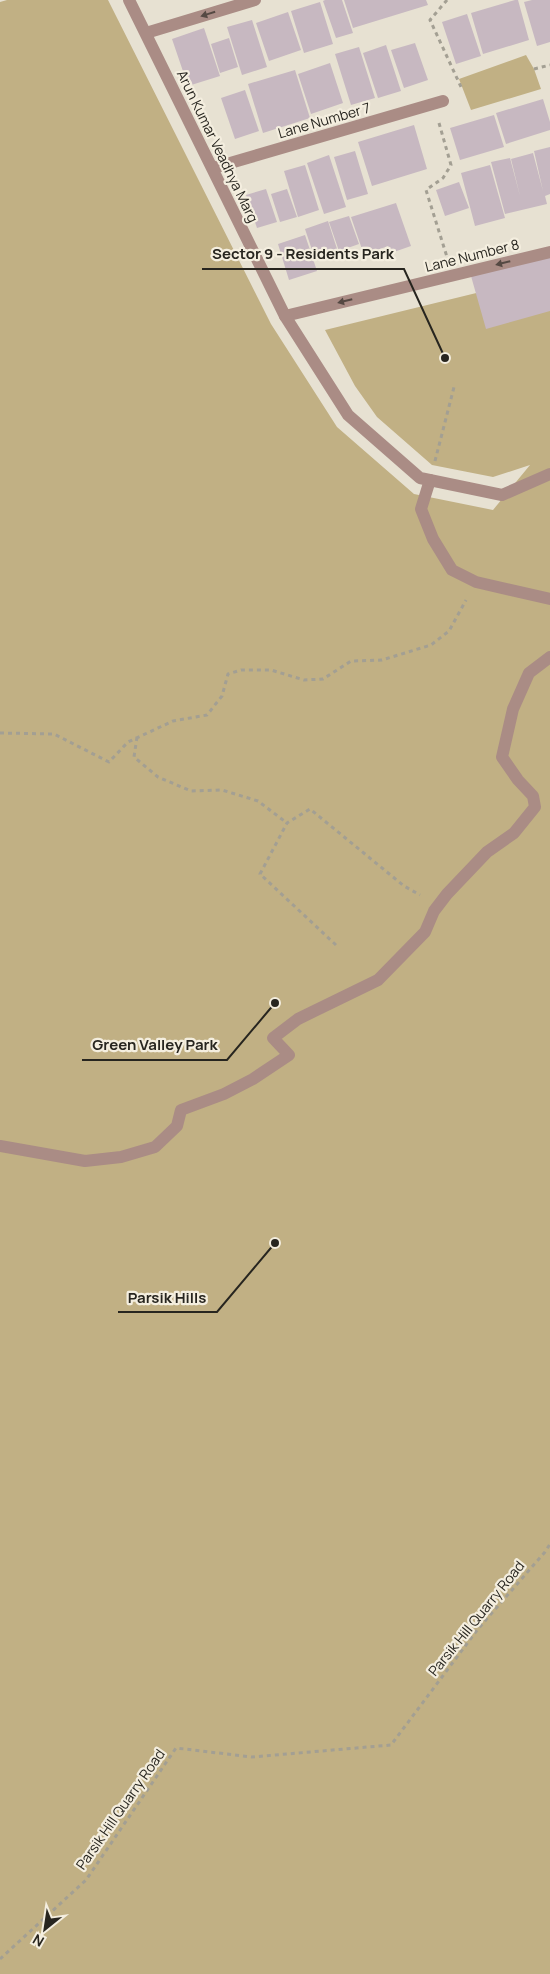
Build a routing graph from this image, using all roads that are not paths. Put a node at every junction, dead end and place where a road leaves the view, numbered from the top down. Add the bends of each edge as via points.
1 (129, 0) edge
2 (255, 0) edge
3 (146, 33) junction
4 (437, 103) road end
5 (213, 168) junction
6 (550, 252) edge
7 (285, 316) junction
8 (550, 474) edge
9 (430, 480) junction
10 (550, 599) edge
11 (550, 657) edge
12 (0, 1146) edge

1 - 3 street, Arun Kumar Veadhya Marg
2 -> 3 street
3 - 5 street, Arun Kumar Veadhya Marg
4 - 5 street, Lane Number 7
5 - 7 street, Arun Kumar Veadhya Marg
6 -> 7 street, Lane Number 8
7 - 9 street, Arun Kumar Veadhya Marg via 348,416 420,478
8 - 9 street, Arun Kumar Veadhya Marg via 502,495
9 - 10 street via 421,509 433,540 452,570 476,582
11 - 12 street via 529,673 513,709 502,757 533,796 535,807 514,833 487,852 438,905 425,932 378,980 298,1019 273,1038 289,1055 224,1094 181,1110 177,1126 155,1147 122,1157 85,1161

